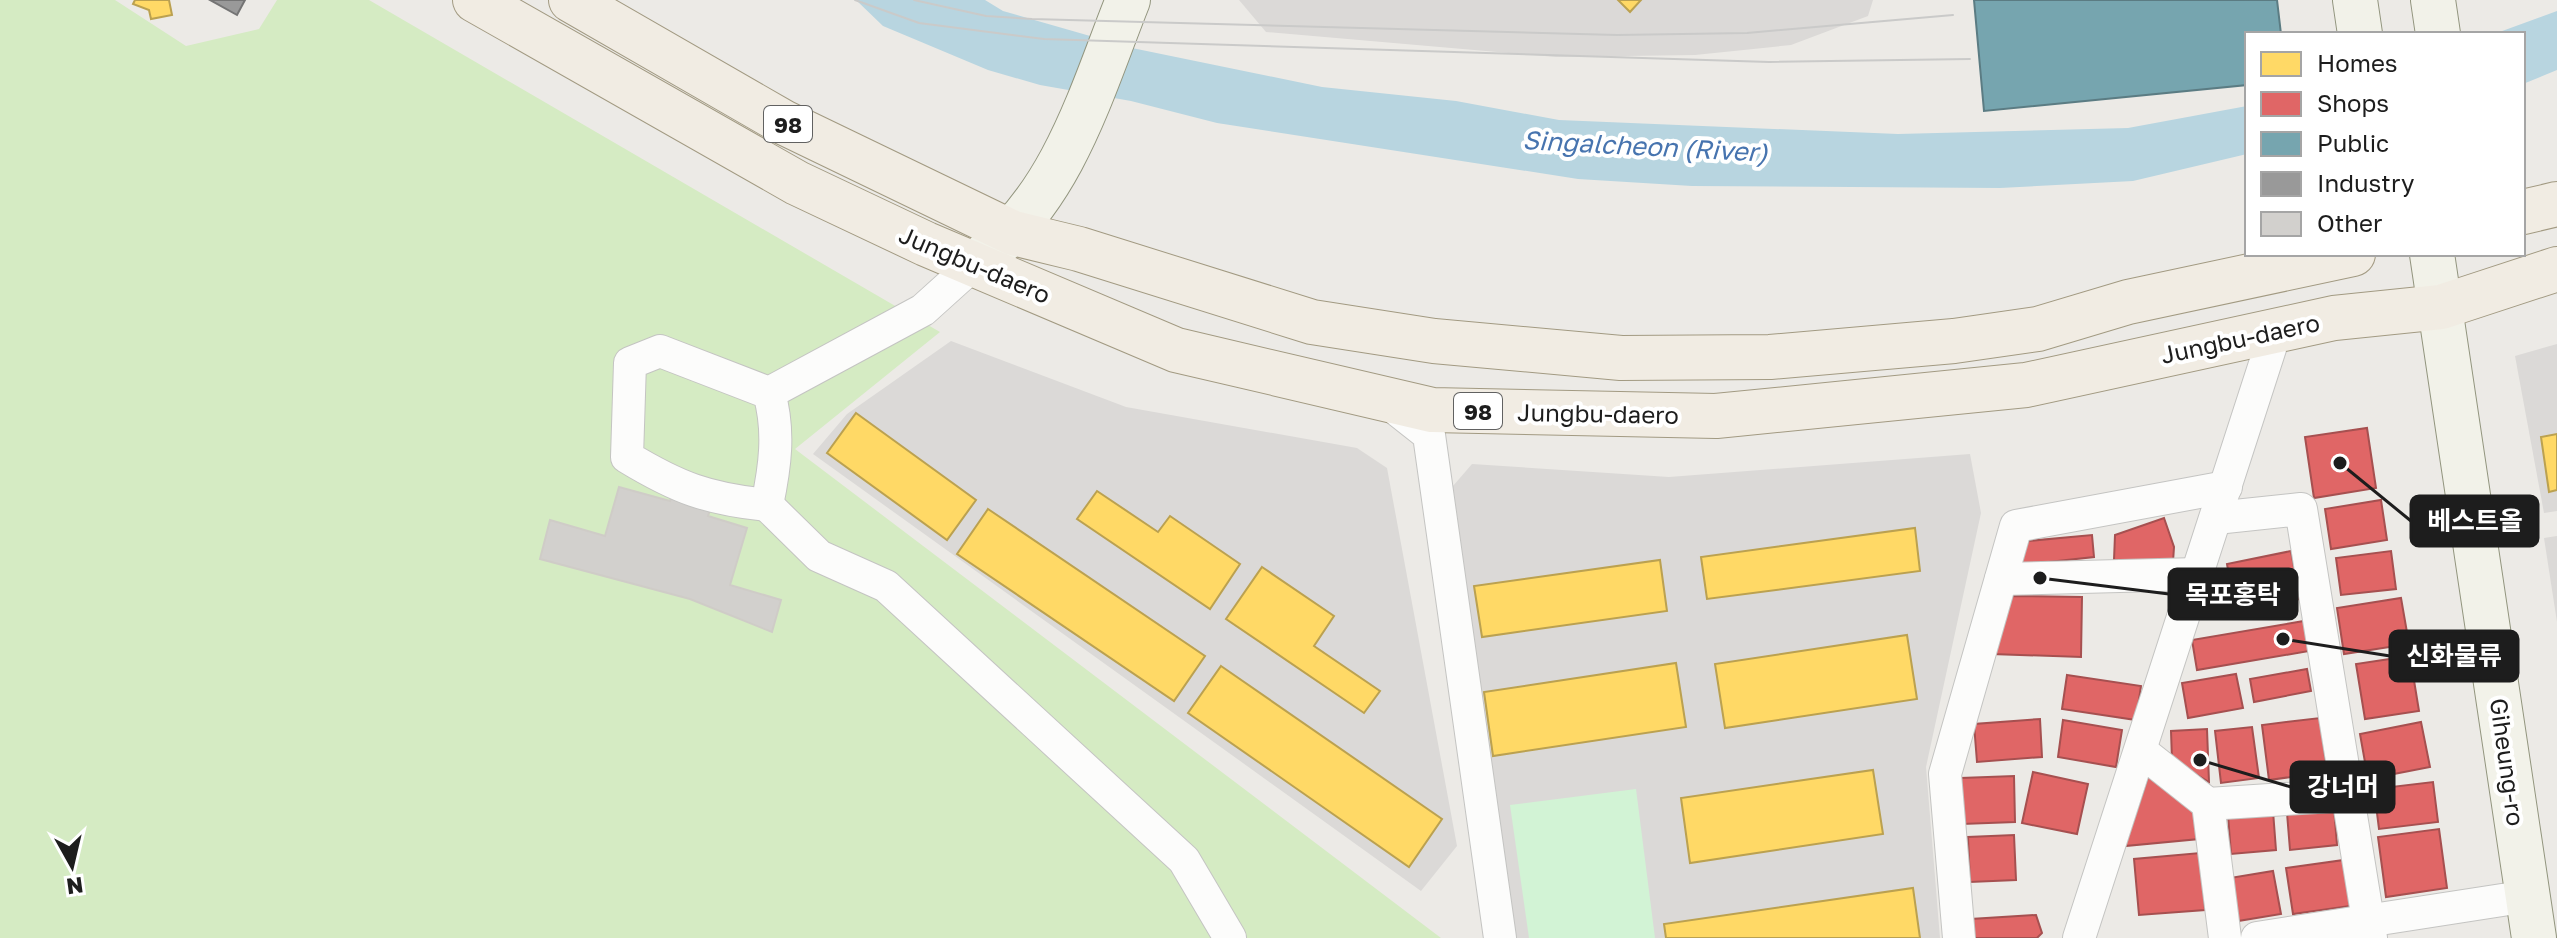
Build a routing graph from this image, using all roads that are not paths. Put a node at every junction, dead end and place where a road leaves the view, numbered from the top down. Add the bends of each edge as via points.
1 (475, 0) edge
2 (571, 0) edge
3 (1128, 0) edge
4 (2355, 0) edge
5 (2433, 0) edge
6 (2360, 32) edge
7 (2438, 32) edge
8 (2557, 204) edge
9 (2525, 212) edge
10 (1013, 233) junction
11 (2344, 256) edge
12 (2432, 256) edge
13 (974, 264) junction
14 (2557, 269) edge
15 (2441, 307) junction
16 (2276, 330) junction
17 (769, 393) junction
18 (1381, 398) junction
19 (1493, 411) junction
20 (1429, 435) junction
21 (2226, 487) junction
22 (767, 505) junction
23 (2216, 518) junction
24 (2198, 574) junction
25 (2001, 579) junction
26 (2141, 751) junction
27 (2349, 795) junction
28 (2208, 804) junction
29 (2540, 909) edge
30 (2370, 930) edge
31 (1230, 938) edge
32 (1500, 938) edge
33 (1959, 938) edge
34 (2079, 938) edge
35 (2225, 938) edge
36 (2257, 938) edge

1 - 13 main road, Jungbu-daero / 98 via 797,183
2 - 10 main road, Jungbu-daero / 98 via 783,122
3 - 10 main road via 1062,162
4 - 6 main road
5 - 7 main road
8 - 9 main road
10 - 11 main road, Jungbu-daero / 98 via 1312,322 1434,341 1621,358 1770,357 1954,341 2038,329 2128,302
10 - 13 main road
12 - 15 main road, Giheung-ro
13 - 17 street via 923,310
13 - 18 main road, Jungbu-daero / 98 via 1176,350
14 - 15 main road, Jungbu-daero / 98
15 - 16 main road, Jungbu-daero / 98
15 - 29 main road, Giheung-ro
16 - 19 main road, Jungbu-daero / 98 via 2026,385 1716,416
16 - 21 street
17 - 22 street via 776,417
17 - 22 street via 660,351 630,363 626,398 627,457 674,485 726,501
18 - 19 main road, Jungbu-daero / 98 via 1432,410
18 - 20 street
19 - 20 street
20 - 32 street
21 - 23 street
21 - 25 street via 2016,526
22 - 31 street via 819,556 886,586 1184,860
23 - 24 street
23 - 27 street via 2301,509
24 - 25 street
24 - 26 street
25 - 33 street via 1945,774
26 - 28 street
26 - 34 street
27 - 28 street
27 - 30 street
28 - 35 street
29 - 30 street
30 - 36 street

